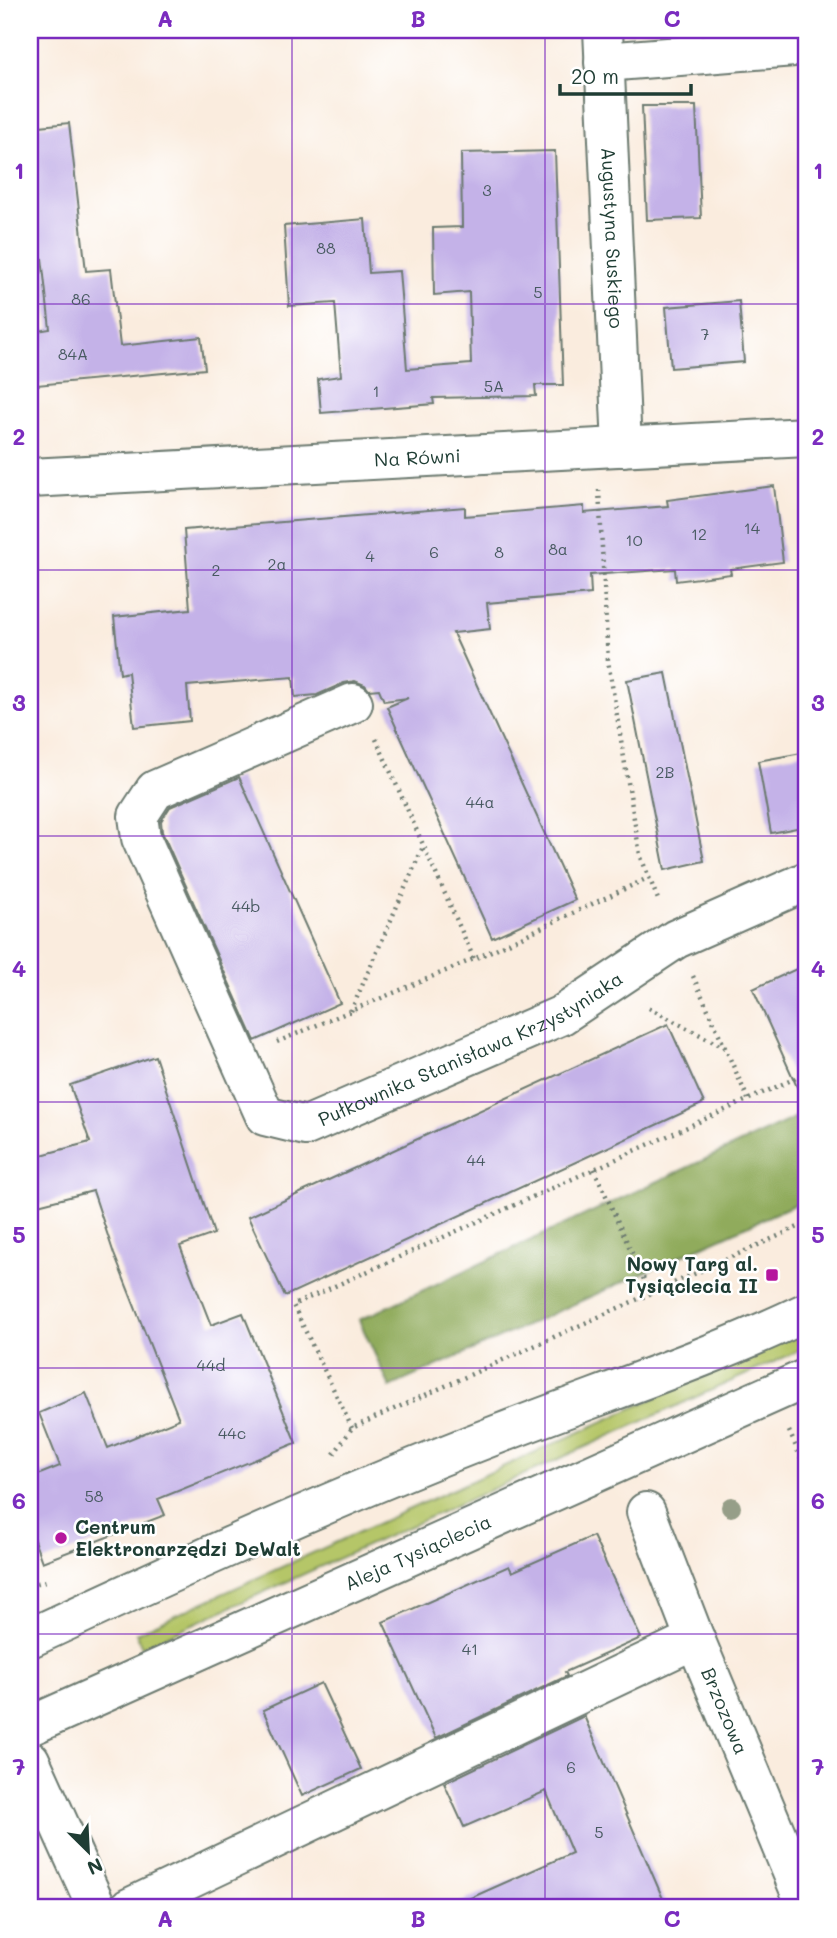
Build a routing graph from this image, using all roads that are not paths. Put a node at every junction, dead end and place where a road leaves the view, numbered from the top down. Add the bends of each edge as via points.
1 (603, 46) edge
2 (807, 46) edge
3 (807, 437) edge
4 (622, 447) junction
5 (30, 478) edge
6 (353, 703) road end
7 (807, 881) edge
8 (807, 1312) edge
9 (807, 1378) edge
10 (646, 1512) dead end
11 (30, 1638) edge
12 (695, 1639) junction
13 (30, 1726) edge
14 (30, 1760) edge
15 (97, 1908) edge
16 (129, 1908) edge
17 (807, 1908) edge

1 - 2 street
1 - 4 street, Augustyna Suskiego
3 - 4 street, Na Równi
4 - 5 street, Na Równi
6 - 7 street, Pułkownika Stanisława Krzystyniaka via 155,790 138,816 141,838 265,1116 306,1126 562,1015 676,939
8 - 11 street via 332,1503
9 - 13 street, Aleja Tysiąclecia
10 - 12 street, Brzozowa
12 - 16 street
12 - 17 street, Brzozowa
14 - 15 street

